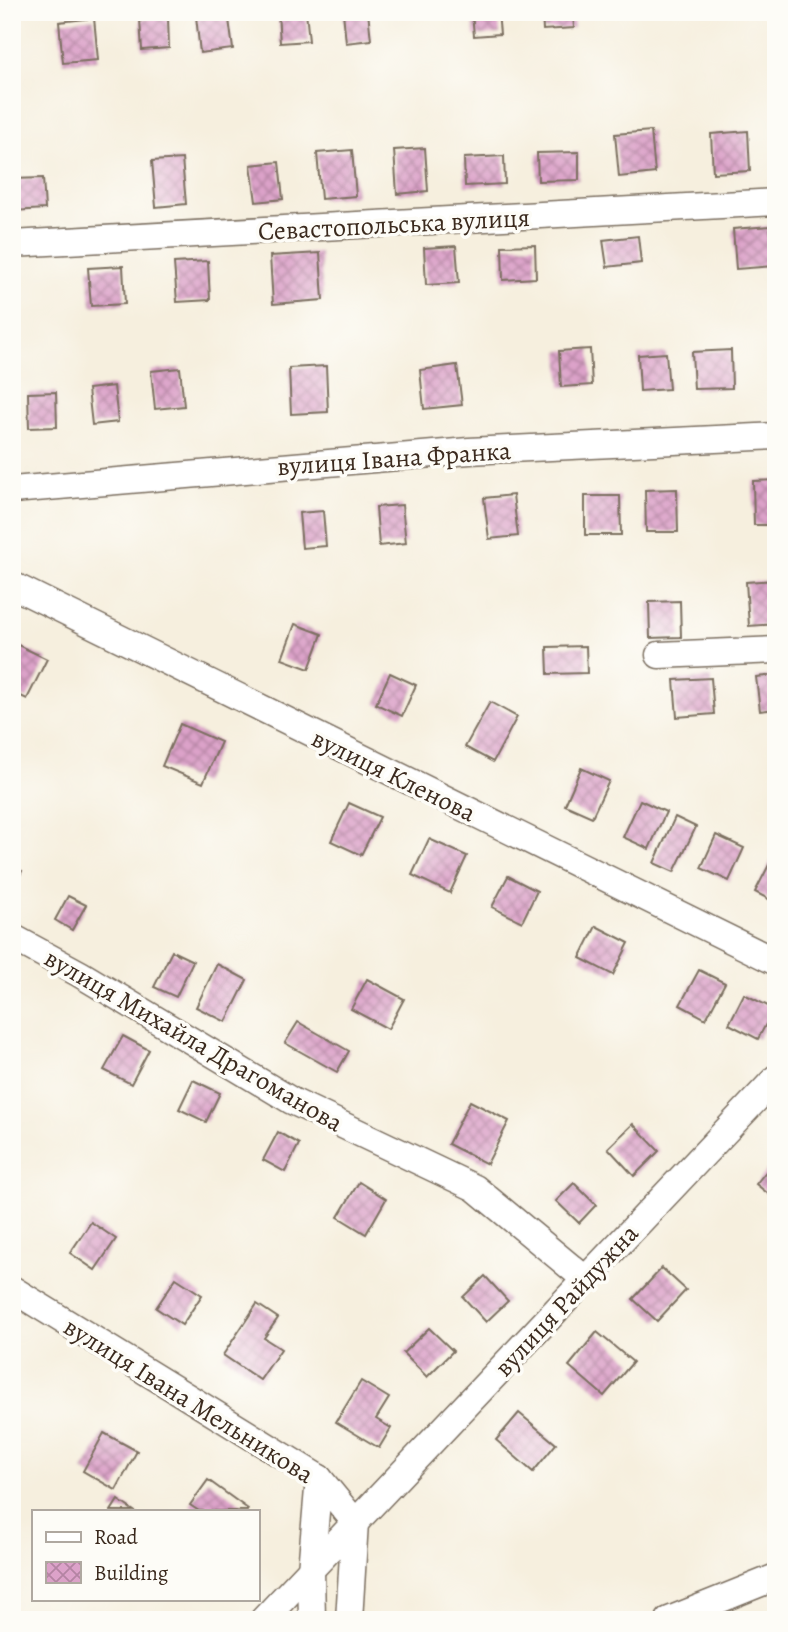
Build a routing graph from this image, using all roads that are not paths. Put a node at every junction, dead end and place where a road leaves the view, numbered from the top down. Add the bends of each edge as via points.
1 (776, 202) edge
2 (12, 244) edge
3 (776, 436) edge
4 (12, 490) edge
5 (12, 585) edge
6 (776, 650) edge
7 (659, 655) dead end
8 (12, 937) edge
9 (776, 962) edge
10 (776, 1077) edge
11 (585, 1279) junction
12 (12, 1289) edge
13 (319, 1478) junction
14 (355, 1522) junction
15 (311, 1570) junction
16 (776, 1577) edge
17 (263, 1620) edge
18 (312, 1620) edge
19 (349, 1620) edge
20 (669, 1620) edge

1 - 2 street, Севастопольська вулиця
3 - 4 street, вулиця Івана Франка via 469,451
5 - 9 street, вулиця Кленова
6 - 7 street
8 - 11 street, вулиця Михайла Драгоманова via 292,1101 475,1188
10 - 11 street, вулиця Райдужна
11 - 14 street, вулиця Райдужна
12 - 13 street, вулиця Івана Мельникова
13 - 14 street, вулиця Івана Мельникова
13 - 15 street
14 - 15 street, вулиця Райдужна
14 - 19 street
15 - 17 street, вулиця Райдужна
15 - 18 street
16 - 20 street

